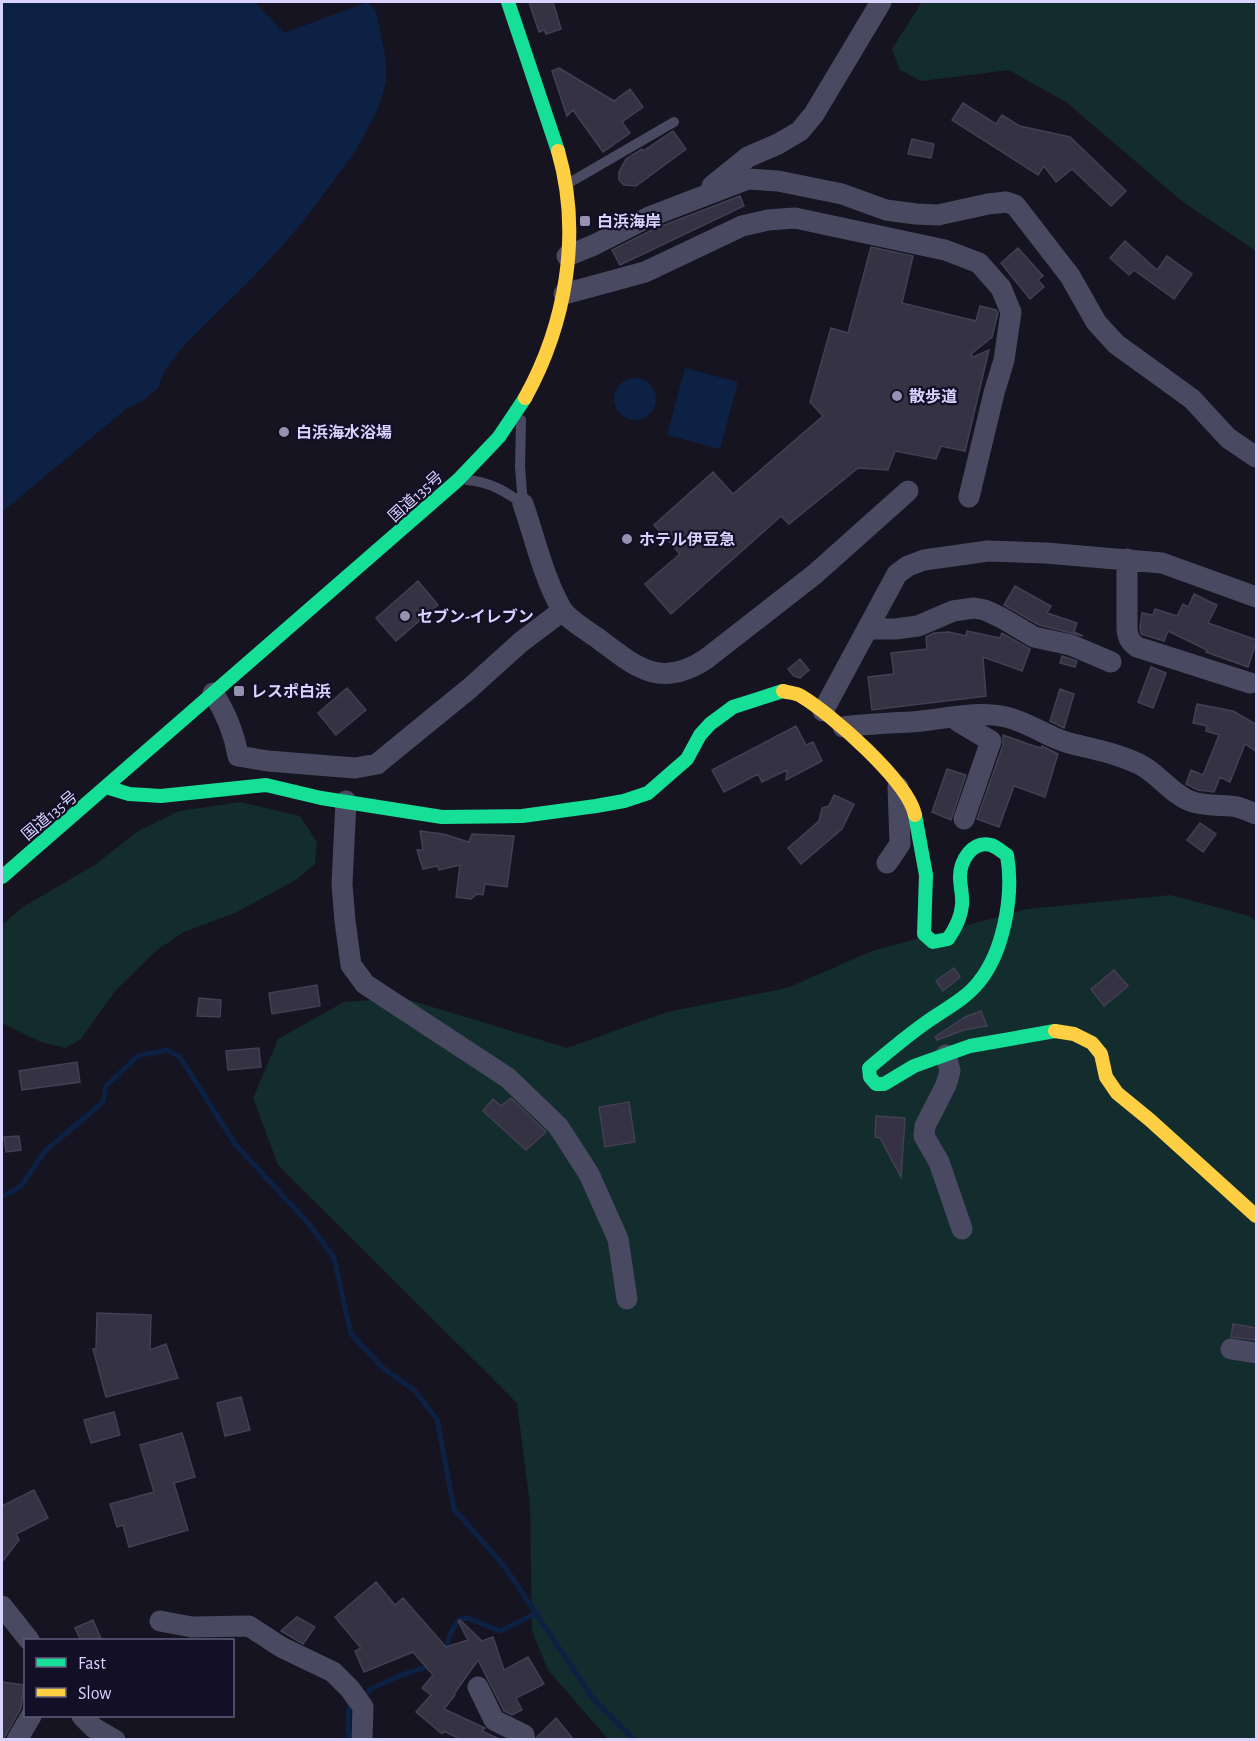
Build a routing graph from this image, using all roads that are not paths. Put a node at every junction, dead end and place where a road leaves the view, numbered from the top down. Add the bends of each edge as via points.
1 (507, 2) edge
2 (881, 2) edge
3 (674, 122) dead end
4 (566, 184) junction
5 (705, 195) junction
6 (567, 256) junction
7 (564, 294) junction
8 (520, 405) junction
9 (1257, 457) edge
10 (458, 480) junction
11 (908, 491) dead end
12 (969, 497) dead end
13 (524, 504) junction
14 (1127, 559) junction
15 (1257, 597) edge
16 (562, 611) junction
17 (869, 629) junction
18 (1111, 662) dead end
19 (1250, 683) dead end
20 (213, 693) junction
21 (823, 711) junction
22 (954, 717) junction
23 (843, 727) junction
24 (898, 786) junction
25 (106, 787) junction
26 (346, 801) junction
27 (1257, 814) edge
28 (964, 819) dead end
29 (887, 863) dead end
30 (2, 877) edge
31 (946, 1054) junction
32 (1257, 1216) edge
33 (962, 1229) dead end
34 (627, 1299) dead end
35 (1231, 1349) dead end
36 (1257, 1353) edge
37 (2, 1606) edge
38 (160, 1621) dead end
39 (27, 1639) edge
40 (478, 1687) dead end
41 (30, 1717) edge
42 (83, 1717) edge
43 (17, 1740) edge
44 (115, 1740) edge
45 (362, 1740) edge
46 (525, 1740) edge

1 - 4 main road, 国道135号 via 545,108
2 - 5 street via 800,131 748,157
3 - 4 lane
4 - 6 main road, 国道135号
5 - 6 street
5 - 9 street via 759,178 916,214 938,215 1006,202 1015,205 1070,276 1096,322 1116,344 1192,399 1228,438
6 - 7 main road, 国道135号
7 - 8 main road, 国道135号 via 551,341 535,381
7 - 12 street via 645,273 742,226 768,220 821,222 945,250 979,263 1000,288 1011,312 1004,360
8 - 10 main road, 国道135号 via 499,437
8 - 13 lane
10 - 13 lane via 501,489
10 - 20 main road, 国道135号
11 - 16 street via 815,574 693,668 677,673 645,671
13 - 16 street
14 - 15 street via 1162,563
14 - 17 street via 988,551 924,560 897,574
14 - 19 street via 1128,639 1137,647
16 - 20 street via 377,764 355,768 238,756 225,711
17 - 18 street via 918,626 953,611 974,608 1034,637 1071,645
17 - 21 street via 862,635
20 - 25 main road, 国道135号
21 - 23 main road
21 - 26 main road via 799,695 782,691 733,707 710,724 687,759 648,794 624,801 483,818 442,817
22 - 23 street
22 - 27 street via 1021,721 1068,743 1141,764 1174,793 1191,801 1233,806
22 - 28 street via 991,741
23 - 24 main road
24 - 29 street via 900,844
24 - 31 main road via 913,806 926,874 924,934 933,942 948,939 958,926 963,902 961,865 970,851 979,844 992,845 1007,855 1009,866 1007,912 998,946 983,977 965,996 886,1053 867,1073 876,1084 884,1084 914,1066
25 - 26 main road via 129,794 161,796 266,785
25 - 30 main road, 国道135号
26 - 34 street via 342,884 351,965 365,984 508,1078 558,1126 590,1174 618,1239
31 - 32 main road via 1057,1031 1074,1034 1101,1054 1106,1077 1117,1094
31 - 33 street via 950,1071 924,1136 939,1162
35 - 36 street
37 - 39 street
38 - 45 street via 192,1627 249,1626 281,1647 333,1672 363,1707
40 - 46 street via 494,1720 524,1735
41 - 43 street
42 - 44 street

